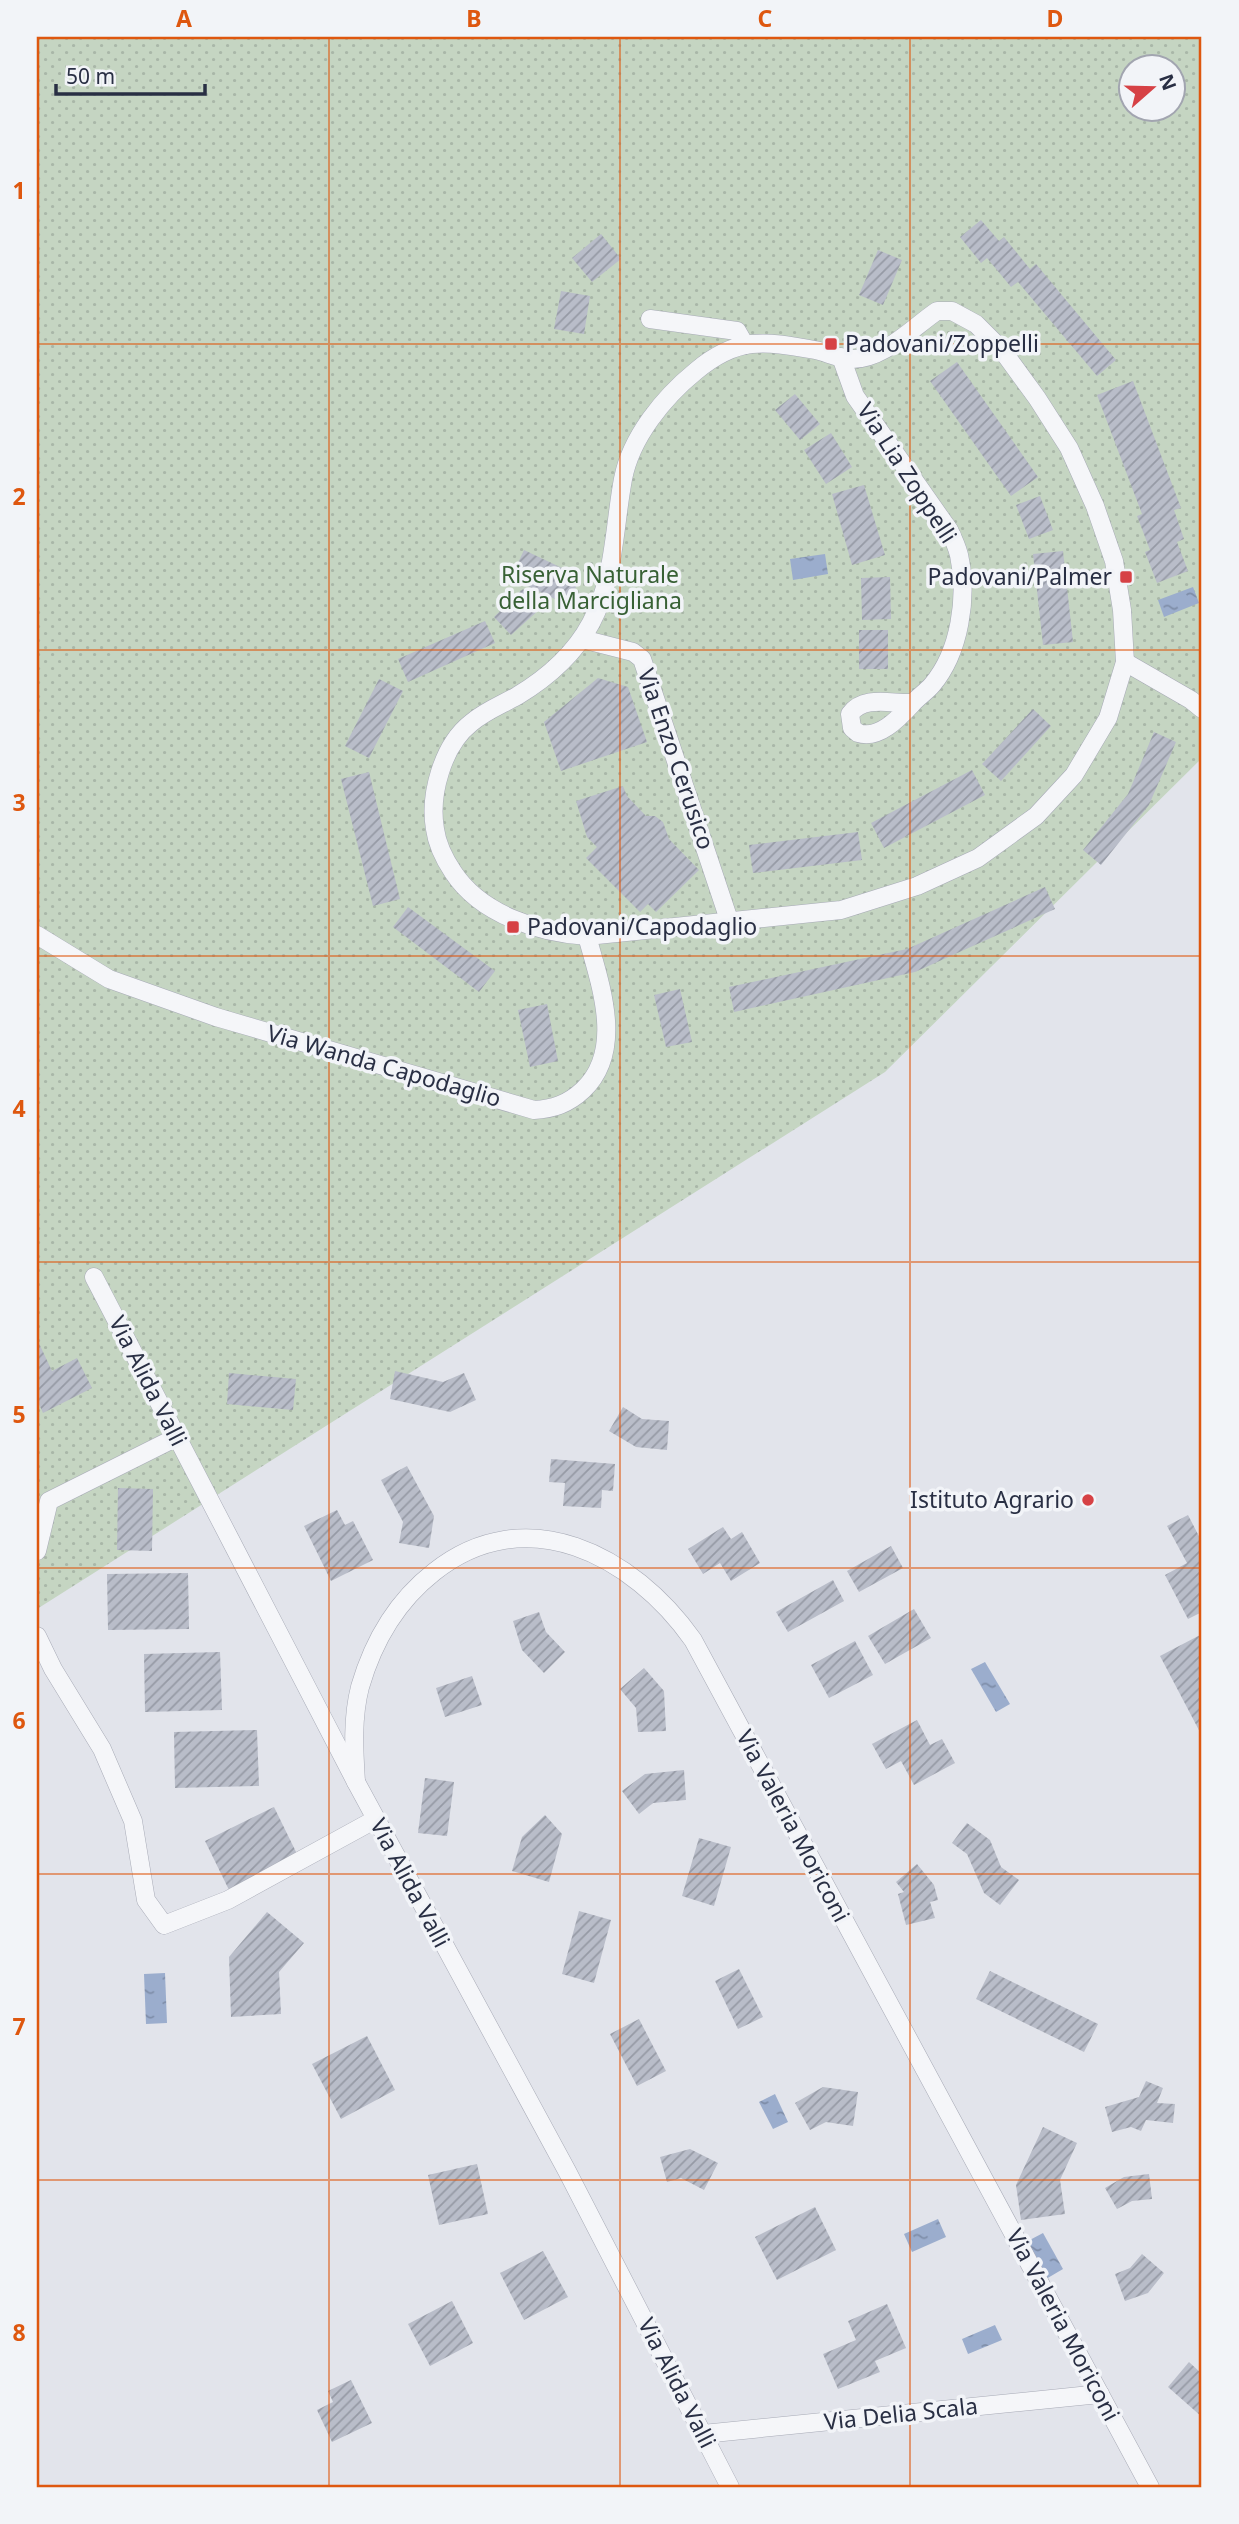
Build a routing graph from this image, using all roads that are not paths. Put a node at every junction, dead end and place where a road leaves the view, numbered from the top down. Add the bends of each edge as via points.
1 (650, 319) dead end
2 (745, 345) junction
3 (841, 357) junction
4 (582, 639) junction
5 (1125, 663) junction
6 (912, 703) dead end
7 (1202, 709) edge
8 (729, 920) junction
9 (37, 935) edge
10 (587, 936) junction
11 (94, 1277) dead end
12 (177, 1437) junction
13 (37, 1551) edge
14 (37, 1636) edge
15 (356, 1782) junction
16 (376, 1819) junction
17 (1100, 2395) junction
18 (703, 2434) junction
19 (730, 2487) edge
20 (1150, 2487) edge

1 - 2 street via 737,331
2 - 3 street via 757,342
2 - 4 street via 726,350 696,371 666,400 640,436 623,477 603,596
3 - 5 street via 874,354 937,311 952,311 989,335 1069,448 1095,506 1114,561
3 - 6 street, Via Lia Zoppelli via 855,396 949,530 959,554 963,595 953,647 932,684
4 - 8 street, Via Enzo Cerusico via 633,652 642,659
4 - 10 street via 546,675 460,734 438,779 433,815 448,864 471,893 522,922
5 - 7 street
5 - 8 street via 1108,718 1074,775 1036,816 978,858 917,886 841,910
8 - 10 street
9 - 10 street, Via Wanda Capodaglio via 108,979 216,1017 534,1110 560,1106 573,1098 593,1078 603,1056 607,1022
11 - 12 street, Via Alida Valli
12 - 13 street via 49,1501
12 - 15 street, Via Alida Valli
14 - 16 street via 102,1749 133,1821 146,1900 164,1925 228,1900
15 - 16 street, Via Alida Valli
15 - 17 street, Via Valeria Moriconi via 355,1716 368,1662 391,1619 442,1566 489,1542 536,1538 597,1554 649,1590 693,1640
16 - 18 street, Via Alida Valli
17 - 18 street, Via Delia Scala
17 - 20 street, Via Valeria Moriconi
18 - 19 street, Via Alida Valli

